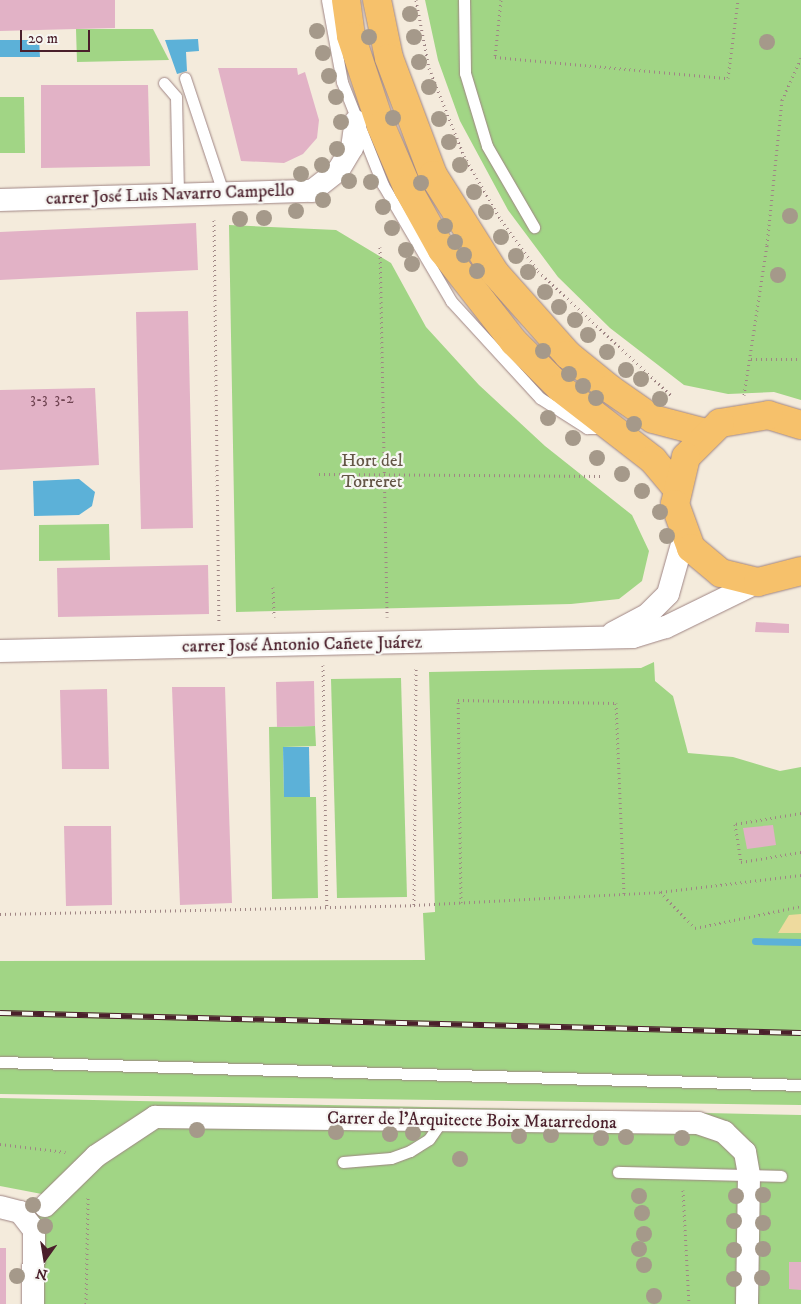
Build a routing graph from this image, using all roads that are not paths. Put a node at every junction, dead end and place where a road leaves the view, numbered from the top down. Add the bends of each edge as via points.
1 (327, 0) edge
2 (346, 0) edge
3 (377, 0) edge
4 (464, 0) edge
5 (185, 78) dead end
6 (164, 83) dead end
7 (356, 121) junction
8 (224, 195) junction
9 (178, 196) junction
10 (0, 200) edge
11 (534, 227) dead end
12 (801, 426) edge
13 (613, 428) junction
14 (706, 432) junction
15 (676, 486) junction
16 (684, 537) junction
17 (800, 572) edge
18 (758, 582) junction
19 (603, 639) junction
20 (0, 651) edge
21 (0, 1062) edge
22 (801, 1085) edge
23 (444, 1119) junction
24 (343, 1162) dead end
25 (618, 1172) dead end
26 (781, 1176) dead end
27 (749, 1180) junction
28 (46, 1206) dead end
29 (0, 1207) edge
30 (33, 1304) edge
31 (747, 1304) edge

1 - 7 lane via 340,73
2 - 13 highway via 351,36 381,126 408,189 442,250 514,342 560,388
3 - 14 highway via 390,58 433,175 494,273 568,355 610,389 653,420
4 - 11 lane via 465,73 487,146
5 - 8 lane
6 - 9 lane via 176,97
7 - 8 street, carrer José Luis Navarro Campello via 352,148 338,171 312,191
7 - 13 lane via 387,194 451,300 540,398 587,428
8 - 9 street, carrer José Luis Navarro Campello
9 - 10 street, carrer José Luis Navarro Campello
12 - 14 highway via 785,418 752,414
13 - 15 highway via 653,460
14 - 15 highway via 686,457
15 - 16 highway via 676,512
16 - 18 highway via 710,566 733,578
16 - 19 street, carrer José Antonio Cañete Juárez via 668,594 648,614
17 - 18 highway
18 - 19 street, carrer José Antonio Cañete Juárez via 666,627 632,638
19 - 20 street, carrer José Antonio Cañete Juárez
21 - 22 lane
23 - 24 lane via 429,1139 410,1151 391,1158
23 - 27 street, Carrer de l'Arquitecte Boix Matarredona via 698,1124 724,1132 745,1152
23 - 28 street, Carrer de l'Arquitecte Boix Matarredona via 155,1117 96,1156
25 - 27 lane via 682,1173
26 - 27 lane
27 - 31 street, Carrer de l'Arquitecte Boix Matarredona
29 - 30 street via 20,1212 34,1230

